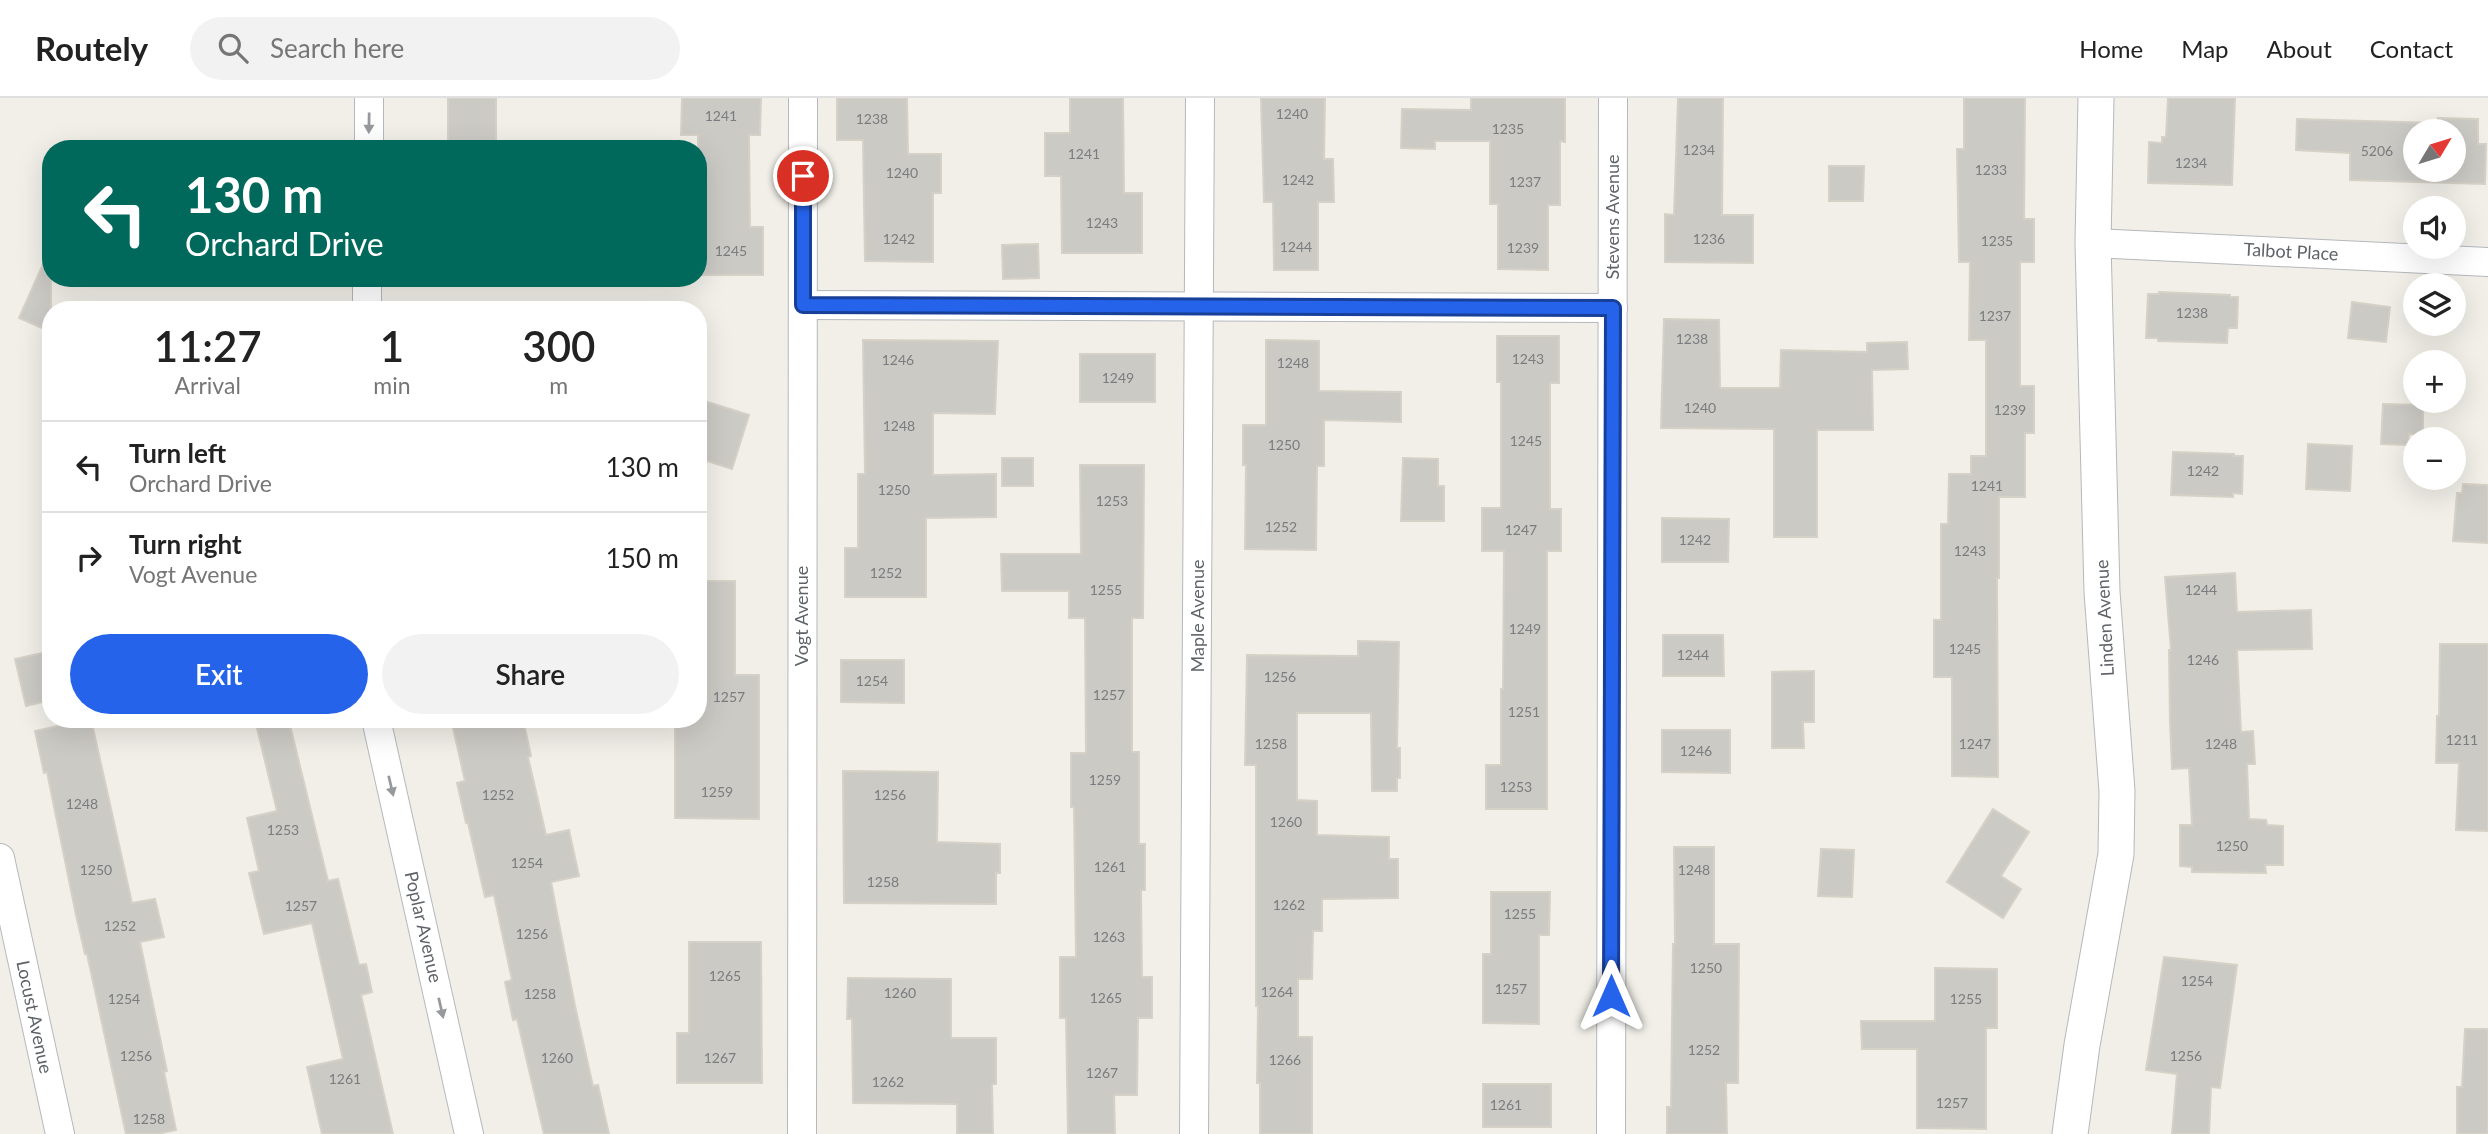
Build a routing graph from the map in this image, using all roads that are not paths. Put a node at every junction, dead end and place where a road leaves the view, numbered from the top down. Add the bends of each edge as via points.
1 (369, 98) edge
2 (803, 98) edge
3 (1200, 98) edge
4 (1613, 98) edge
5 (2096, 98) edge
6 (369, 140) edge
7 (2093, 243) junction
8 (2488, 262) edge
9 (803, 305) junction
10 (1200, 306) junction
11 (1613, 308) junction
12 (378, 728) edge
13 (0, 858) edge
14 (60, 1134) edge
15 (469, 1134) edge
16 (802, 1134) edge
17 (1194, 1134) edge
18 (1611, 1134) edge
19 (2070, 1134) edge

1 -> 6 street
2 - 9 street, Vogt Avenue
3 - 10 street, Maple Avenue
4 - 11 street, Stevens Avenue
5 - 7 street, Linden Avenue
7 - 8 street, Talbot Place
7 - 19 street, Linden Avenue via 2102,592 2117,791 2116,853
9 - 10 street
9 - 16 street, Vogt Avenue
10 - 11 street
10 - 17 street, Maple Avenue
11 - 18 street, Stevens Avenue
12 -> 15 street, Poplar Avenue
13 - 14 street, Locust Avenue

